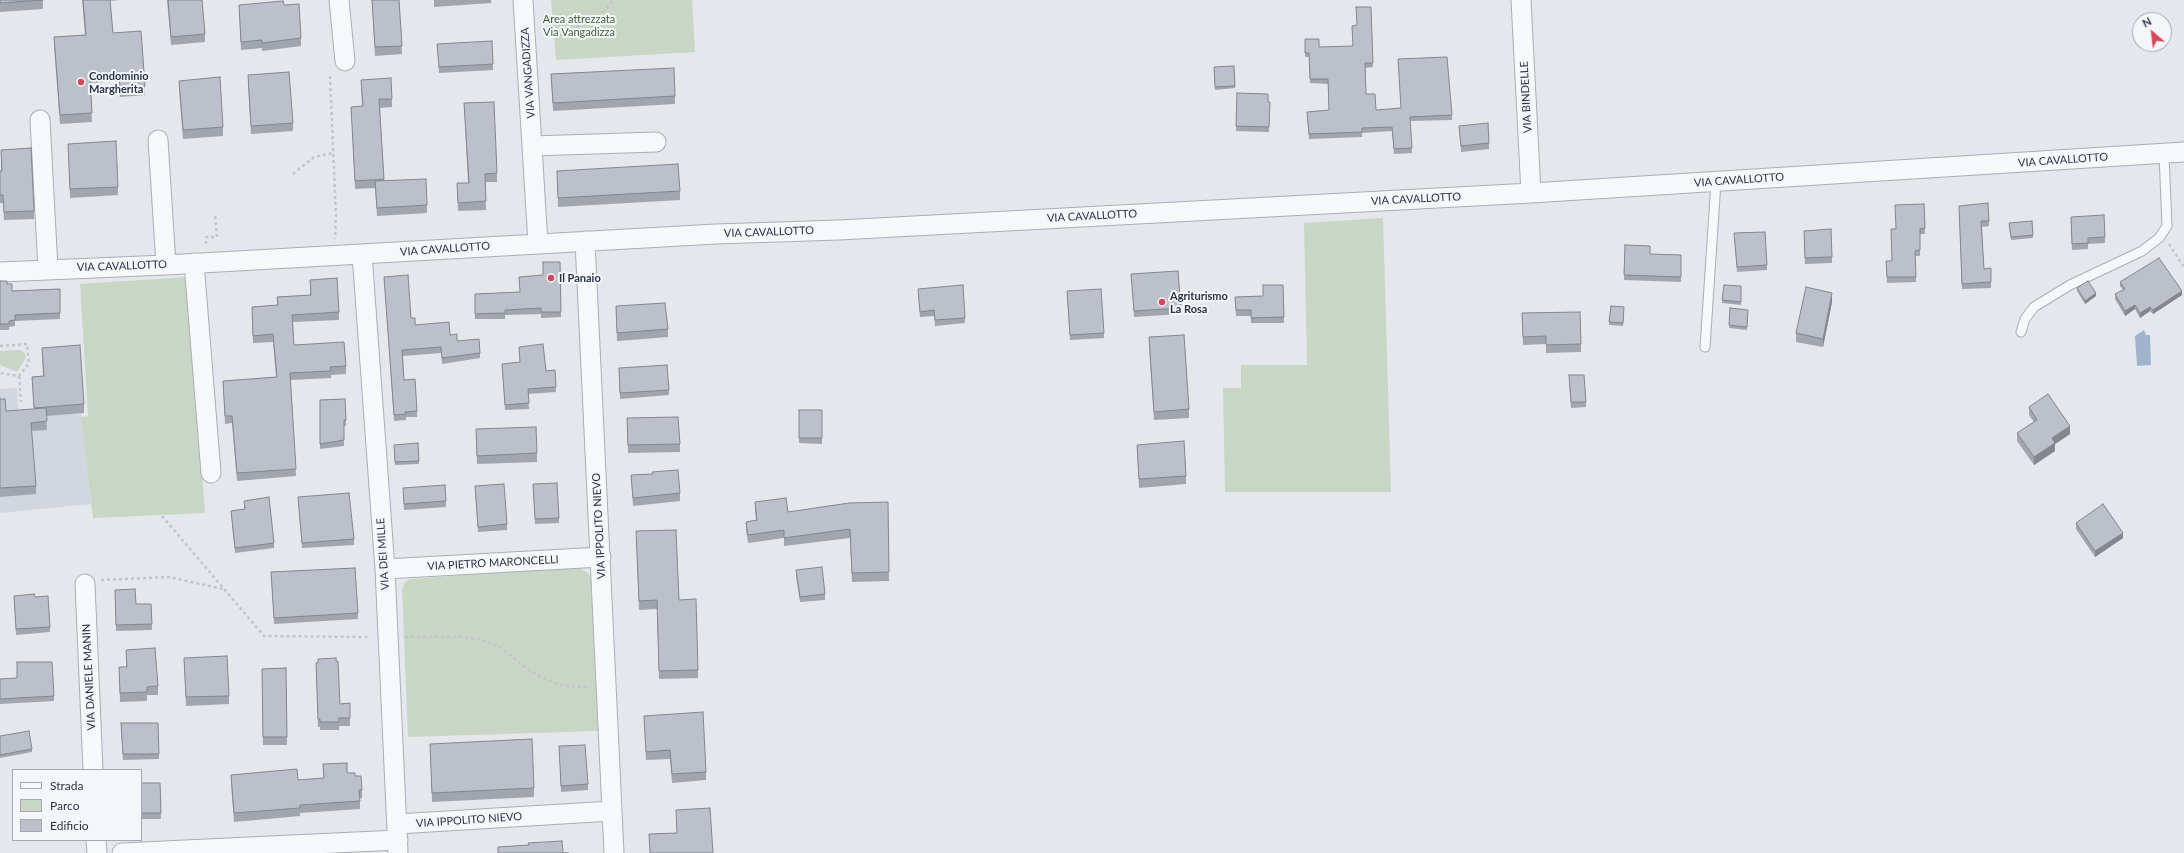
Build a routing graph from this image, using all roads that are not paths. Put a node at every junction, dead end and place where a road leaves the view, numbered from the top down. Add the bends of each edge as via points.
1 (340, 0) edge
2 (523, 0) edge
3 (1520, 0) edge
4 (345, 61) dead end
5 (40, 120) dead end
6 (158, 140) dead end
7 (656, 142) dead end
8 (532, 146) junction
9 (2184, 152) edge
10 (2164, 154) junction
11 (1716, 182) junction
12 (1531, 193) junction
13 (584, 241) junction
14 (538, 244) junction
15 (362, 254) junction
16 (194, 263) junction
17 (166, 265) junction
18 (48, 269) junction
19 (0, 272) edge
20 (2021, 332) dead end
21 (1705, 347) dead end
22 (211, 473) dead end
23 (601, 557) junction
24 (385, 569) junction
25 (85, 584) road end
26 (93, 769) edge
27 (612, 811) junction
28 (398, 839) edge
29 (96, 841) edge
30 (97, 853) edge
31 (122, 853) edge
32 (614, 853) edge

1 - 4 street
2 - 8 street, VIA VANGADIZZA
3 - 12 street, VIA BINDELLE
5 - 18 street
6 - 17 street
7 - 8 street
8 - 14 street, VIA VANGADIZZA
9 - 10 street, VIA CAVALLOTTO
10 - 11 street, VIA CAVALLOTTO
10 - 20 lane via 2167,226 2159,238 2142,251 2070,285 2034,307 2025,319
11 - 12 street, VIA CAVALLOTTO
11 - 21 lane
12 - 13 street, VIA CAVALLOTTO
13 - 14 street, VIA CAVALLOTTO
13 - 23 street, VIA IPPOLITO NIEVO
14 - 15 street, VIA CAVALLOTTO
15 - 16 street, VIA CAVALLOTTO
15 - 24 street, VIA DEI MILLE
16 - 17 street, VIA CAVALLOTTO
16 - 22 street
17 - 18 street, VIA CAVALLOTTO
18 - 19 street, VIA CAVALLOTTO
23 - 24 street, VIA PIETRO MARONCELLI
23 - 27 street, VIA IPPOLITO NIEVO
24 - 28 street, VIA DEI MILLE
25 - 26 street, VIA DANIELE MANIN
27 - 28 street, VIA IPPOLITO NIEVO
27 - 32 street, VIA IPPOLITO NIEVO
28 - 31 street
29 - 30 street

